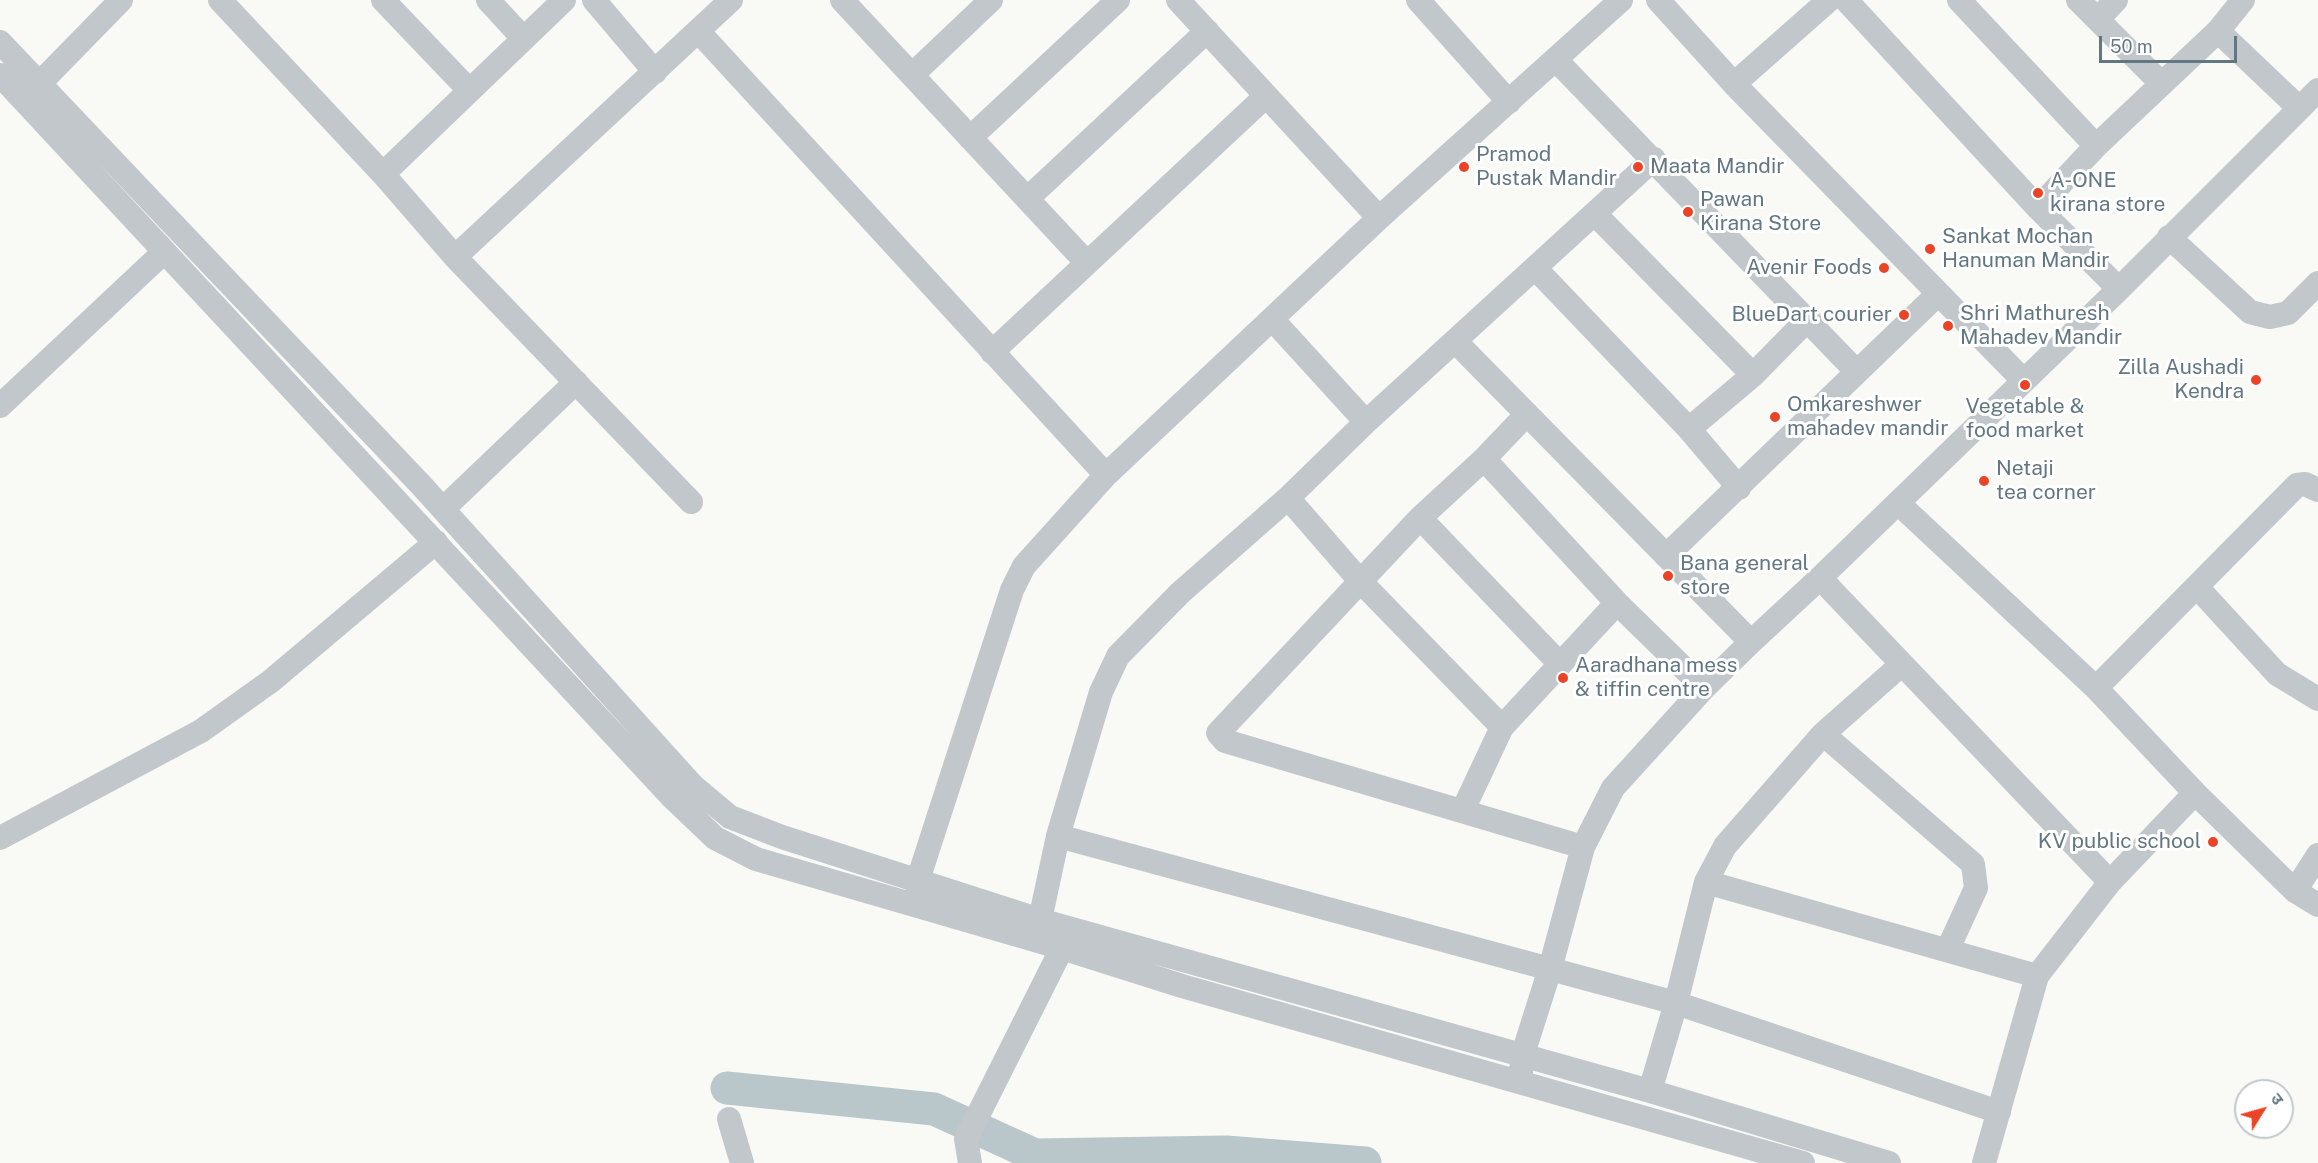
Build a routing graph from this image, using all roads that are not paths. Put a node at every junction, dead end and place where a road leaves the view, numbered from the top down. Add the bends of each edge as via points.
1 (121, 0) edge
2 (220, 0) edge
3 (383, 0) edge
4 (488, 0) edge
5 (564, 0) edge
6 (594, 0) edge
7 (731, 0) edge
8 (991, 0) edge
9 (1118, 0) edge
10 (1178, 0) edge
11 (1418, 0) edge
12 (1621, 0) edge
13 (1658, 0) edge
14 (1829, 0) edge
15 (1846, 0) edge
16 (1959, 0) edge
17 (2078, 0) edge
18 (2116, 0) edge
19 (2243, 0) edge
20 (854, 4) edge
21 (2098, 20) junction
22 (698, 31) junction
23 (1206, 31) junction
24 (2218, 31) junction
25 (523, 38) junction
26 (0, 42) edge
27 (1556, 60) junction
28 (655, 72) junction
29 (0, 75) edge
30 (912, 75) junction
31 (39, 84) junction
32 (1734, 84) junction
33 (2162, 84) junction
34 (469, 90) junction
35 (2318, 90) edge
36 (1266, 96) junction
37 (1509, 102) junction
38 (2299, 108) junction
39 (970, 138) junction
40 (2096, 146) junction
41 (1654, 159) junction
42 (383, 174) junction
43 (1027, 199) junction
44 (2038, 208) junction
45 (1596, 215) junction
46 (1379, 218) junction
47 (2169, 237) junction
48 (164, 252) junction
49 (455, 257) junction
50 (1087, 263) junction
51 (1536, 269) junction
52 (2318, 283) edge
53 (2119, 289) junction
54 (1937, 295) junction
55 (1809, 318) junction
56 (1272, 319) junction
57 (1455, 341) junction
58 (992, 352) junction
59 (1857, 372) junction
60 (1753, 375) junction
61 (2023, 380) junction
62 (576, 382) junction
63 (0, 406) edge
64 (1527, 414) junction
65 (1366, 422) junction
66 (1689, 429) junction
67 (1484, 459) junction
68 (1106, 475) junction
69 (1739, 488) junction
70 (2318, 490) edge
71 (1288, 498) junction
72 (692, 502) dead end
73 (1898, 503) junction
74 (443, 509) junction
75 (1420, 518) junction
76 (436, 542) junction
77 (1666, 556) junction
78 (1820, 578) junction
79 (1361, 582) junction
80 (2197, 587) junction
81 (1617, 603) junction
82 (1751, 642) junction
83 (1559, 663) junction
84 (1901, 665) junction
85 (1704, 688) junction
86 (2096, 688) junction
87 (2318, 699) edge
88 (1502, 727) junction
89 (1823, 734) junction
90 (2195, 793) junction
91 (1463, 810) junction
92 (1058, 836) junction
93 (0, 838) edge
94 (1583, 847) junction
95 (2318, 855) edge
96 (918, 880) junction
97 (1706, 882) junction
98 (2110, 882) junction
99 (2295, 891) junction
100 (2318, 905) edge
101 (916, 906) junction
102 (1040, 920) junction
103 (1062, 948) junction
104 (1948, 949) junction
105 (1550, 969) junction
106 (2037, 976) junction
107 (1676, 1003) junction
108 (1522, 1057) junction
109 (1521, 1082) junction
110 (1650, 1091) junction
111 (1999, 1112) junction
112 (729, 1119) dead end
113 (742, 1163) edge
114 (970, 1163) edge
115 (1803, 1163) edge
116 (1889, 1163) edge
117 (1983, 1163) edge

1 - 31 street
2 - 42 street
3 - 34 street
4 - 25 street
5 - 25 street
6 - 28 street
7 - 22 street
8 - 30 street
9 - 39 street
10 - 23 street
11 - 37 street
12 - 27 street
13 - 32 street
14 - 32 street
15 - 44 street
16 - 40 street
17 - 21 street
18 - 21 street
19 - 24 street
20 - 30 street
21 - 33 street
22 - 28 street
22 - 58 street
23 - 36 street
23 - 43 street
24 - 33 street
24 - 38 street
25 - 34 street
26 - 31 street
27 - 37 street
27 - 41 street
28 - 49 street
29 - 48 street
30 - 39 street
31 - 74 street
32 - 54 street
33 - 40 street
34 - 42 street
35 - 38 street
36 - 46 street
36 - 50 street
37 - 46 street
38 - 47 street
39 - 43 street
40 - 44 street
41 - 45 street
41 - 55 street
42 - 49 street
43 - 50 street
44 - 53 street
45 - 51 street
45 - 60 street
46 - 56 street
47 - 52 street via 2250,312 2270,317 2288,313
47 - 53 street
48 - 63 street
48 - 76 street
49 - 62 street
50 - 58 street
51 - 57 street
51 - 66 street
53 - 61 street
54 - 59 street
54 - 61 street
55 - 59 street
55 - 60 street
56 - 65 street
56 - 68 street
57 - 64 street
57 - 65 street
58 - 68 street
59 - 69 street
60 - 66 street
61 - 73 street
62 - 72 street
62 - 74 street
64 - 67 street
64 - 77 street
65 - 71 street
66 - 69 street
67 - 75 street
67 - 81 street
68 - 96 street via 1024,566 1012,590
69 - 77 street
70 - 80 street via 2297,485
71 - 79 street
71 - 92 street via 1180,594 1118,656 1101,692
73 - 78 street
73 - 86 street
74 - 96 street via 693,786 730,817
75 - 79 street
75 - 83 street
76 - 93 street via 271,681 201,731
76 - 101 street via 672,797 715,838 756,859
77 - 82 street
78 - 82 street
78 - 84 street
79 - 88 street
79 - 91 street via 1218,733 1225,741
80 - 86 street
80 - 87 street via 2277,674
81 - 83 street
81 - 85 street
82 - 85 street
83 - 88 street
84 - 89 street
84 - 98 street
85 - 94 street via 1612,788
86 - 90 street
88 - 91 street
89 - 97 street via 1725,846
89 - 104 street via 1972,864 1976,888
90 - 98 street
90 - 99 street
91 - 94 street
92 - 102 street
92 - 105 street
94 - 105 street
95 - 99 street
96 - 101 street
96 - 102 street
97 - 104 street
97 - 107 street
98 - 106 street
99 - 100 street
101 - 103 street
102 - 108 street
103 - 109 street
103 - 114 street via 966,1139
104 - 106 street
105 - 107 street
105 - 108 street
106 - 111 street
107 - 110 street
107 - 111 street
108 - 109 street
108 - 110 street
109 - 115 street
110 - 116 street
111 - 117 street
112 - 113 street

